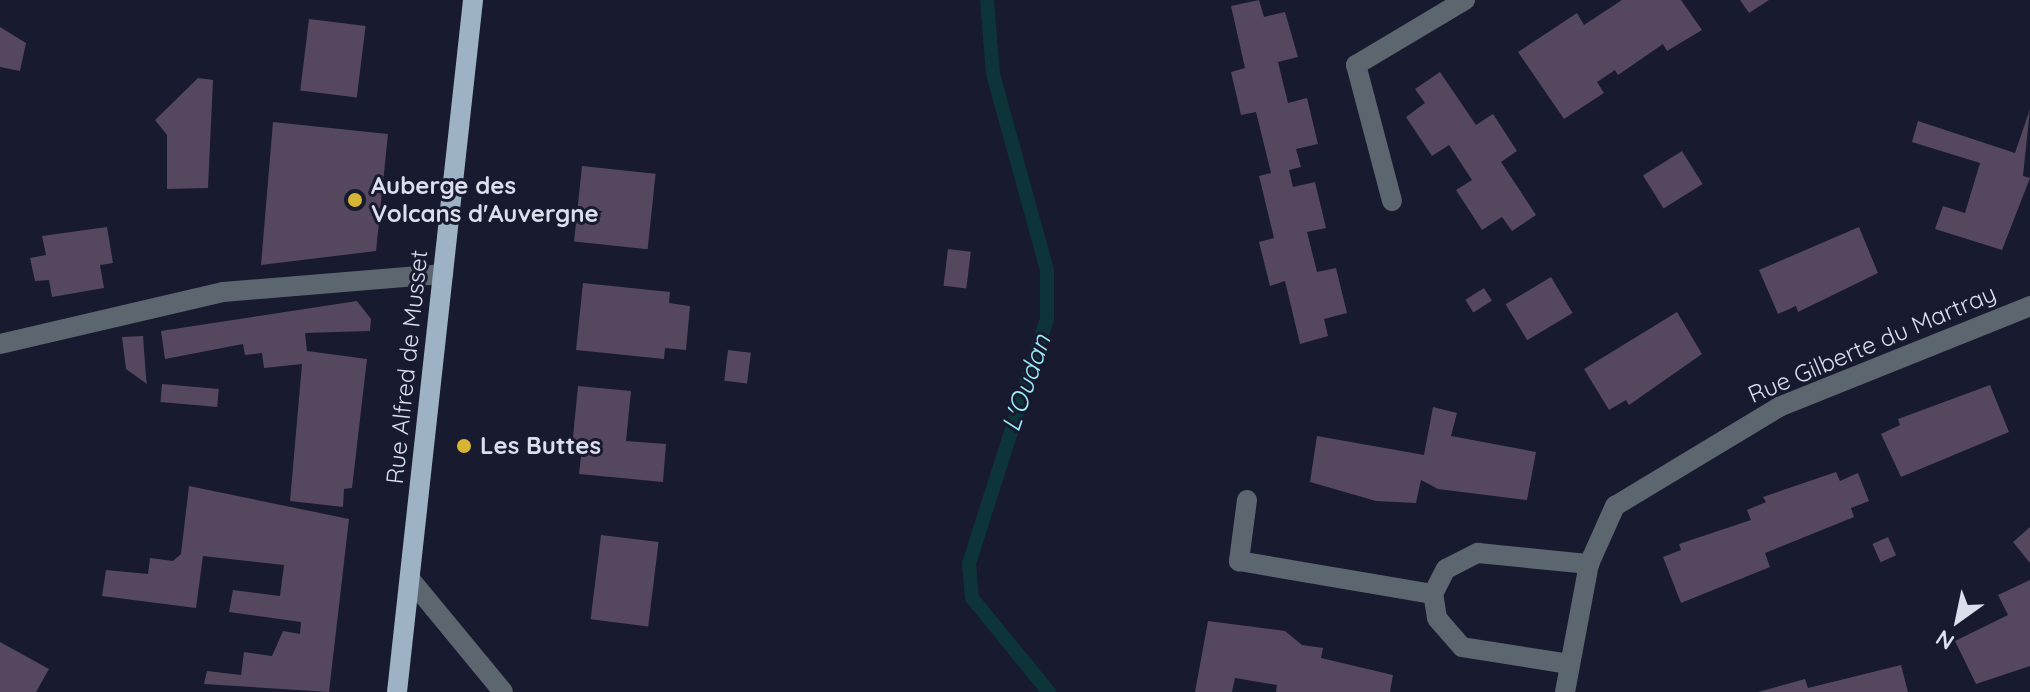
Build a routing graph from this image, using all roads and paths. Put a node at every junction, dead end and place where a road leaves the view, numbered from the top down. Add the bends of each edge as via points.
1 (473, 0) edge
2 (1465, 0) edge
3 (1392, 201) dead end
4 (443, 274) junction
5 (2030, 306) edge
6 (0, 344) edge
7 (1247, 500) dead end
8 (1589, 564) junction
9 (410, 579) junction
10 (1433, 594) junction
11 (1569, 664) junction
12 (397, 692) edge
13 (503, 692) edge
14 (1565, 692) edge

1 - 4 main road, Rue Alfred de Musset
2 - 3 street via 1356,65
4 - 6 street via 223,292
4 - 9 main road, Rue Alfred de Musset
5 - 8 street, Rue Gilberte du Martray via 1779,407 1615,506
7 - 10 street via 1239,561
8 - 10 street via 1478,553 1446,569
8 - 11 street, Rue Gilberte du Martray
9 - 12 main road, Rue Alfred de Musset
9 - 13 street
10 - 11 street via 1437,618 1462,647
11 - 14 street, Rue Gilberte du Martray

